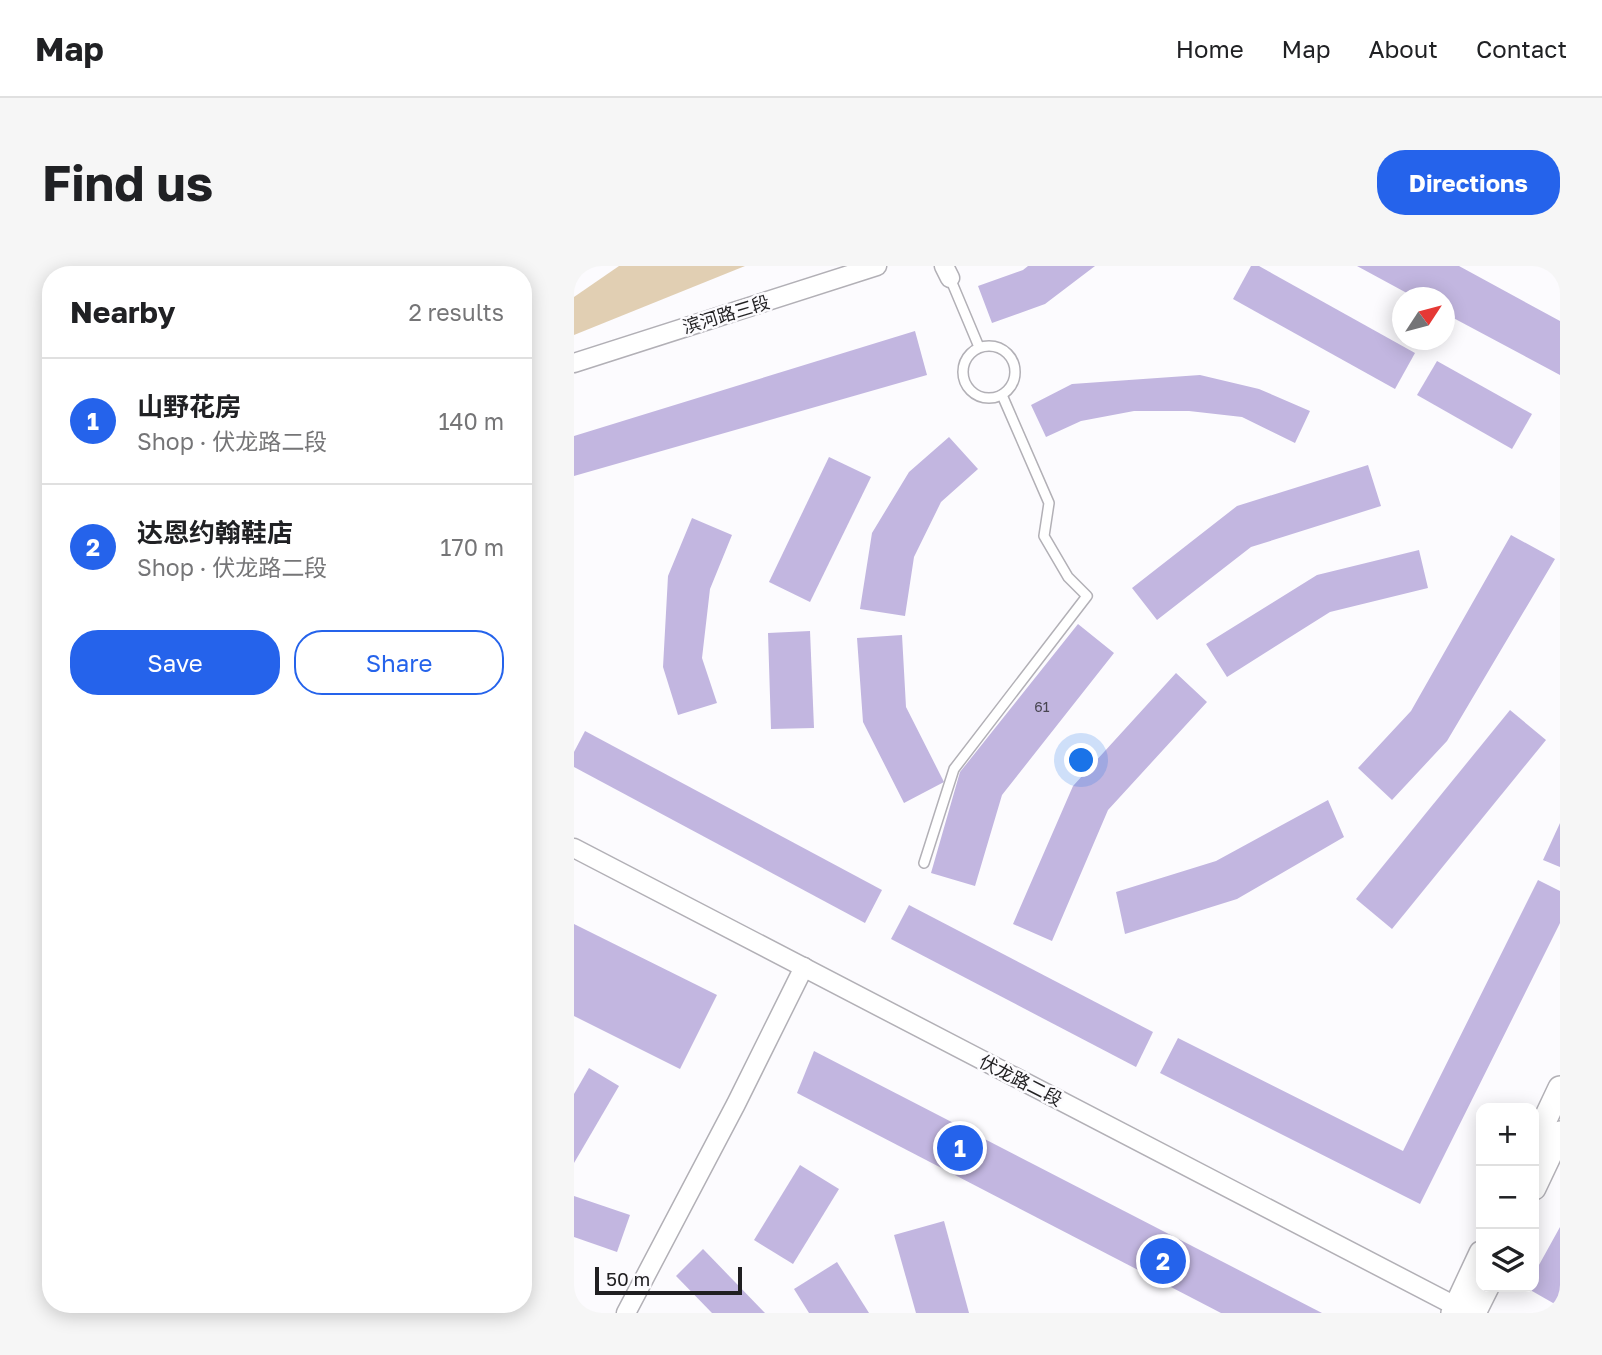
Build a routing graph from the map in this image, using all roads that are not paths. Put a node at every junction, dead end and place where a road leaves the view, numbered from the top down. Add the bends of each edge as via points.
1 (877, 266) edge
2 (947, 272) edge
3 (979, 347) junction
4 (574, 363) edge
5 (1002, 395) junction
6 (574, 848) edge
7 (924, 863) dead end
8 (803, 967) junction
9 (1560, 1088) edge
10 (1539, 1132) edge
11 (1560, 1133) edge
12 (1539, 1177) edge
13 (1476, 1269) edge
14 (1482, 1292) edge
15 (1463, 1311) edge
16 (626, 1313) edge

1 - 4 street, 滨河路三段
2 - 3 lane
3 - 5 lane via 996,346 1015,364 1014,382
3 - 5 lane via 966,359 966,383 985,398
5 - 7 lane via 1049,503 1044,536 1068,577 1087,596 954,769
6 - 8 street, 伏龙路二段
8 - 15 street, 伏龙路二段
8 - 16 street
9 - 10 street
11 - 12 street
13 - 15 street
14 - 15 street

